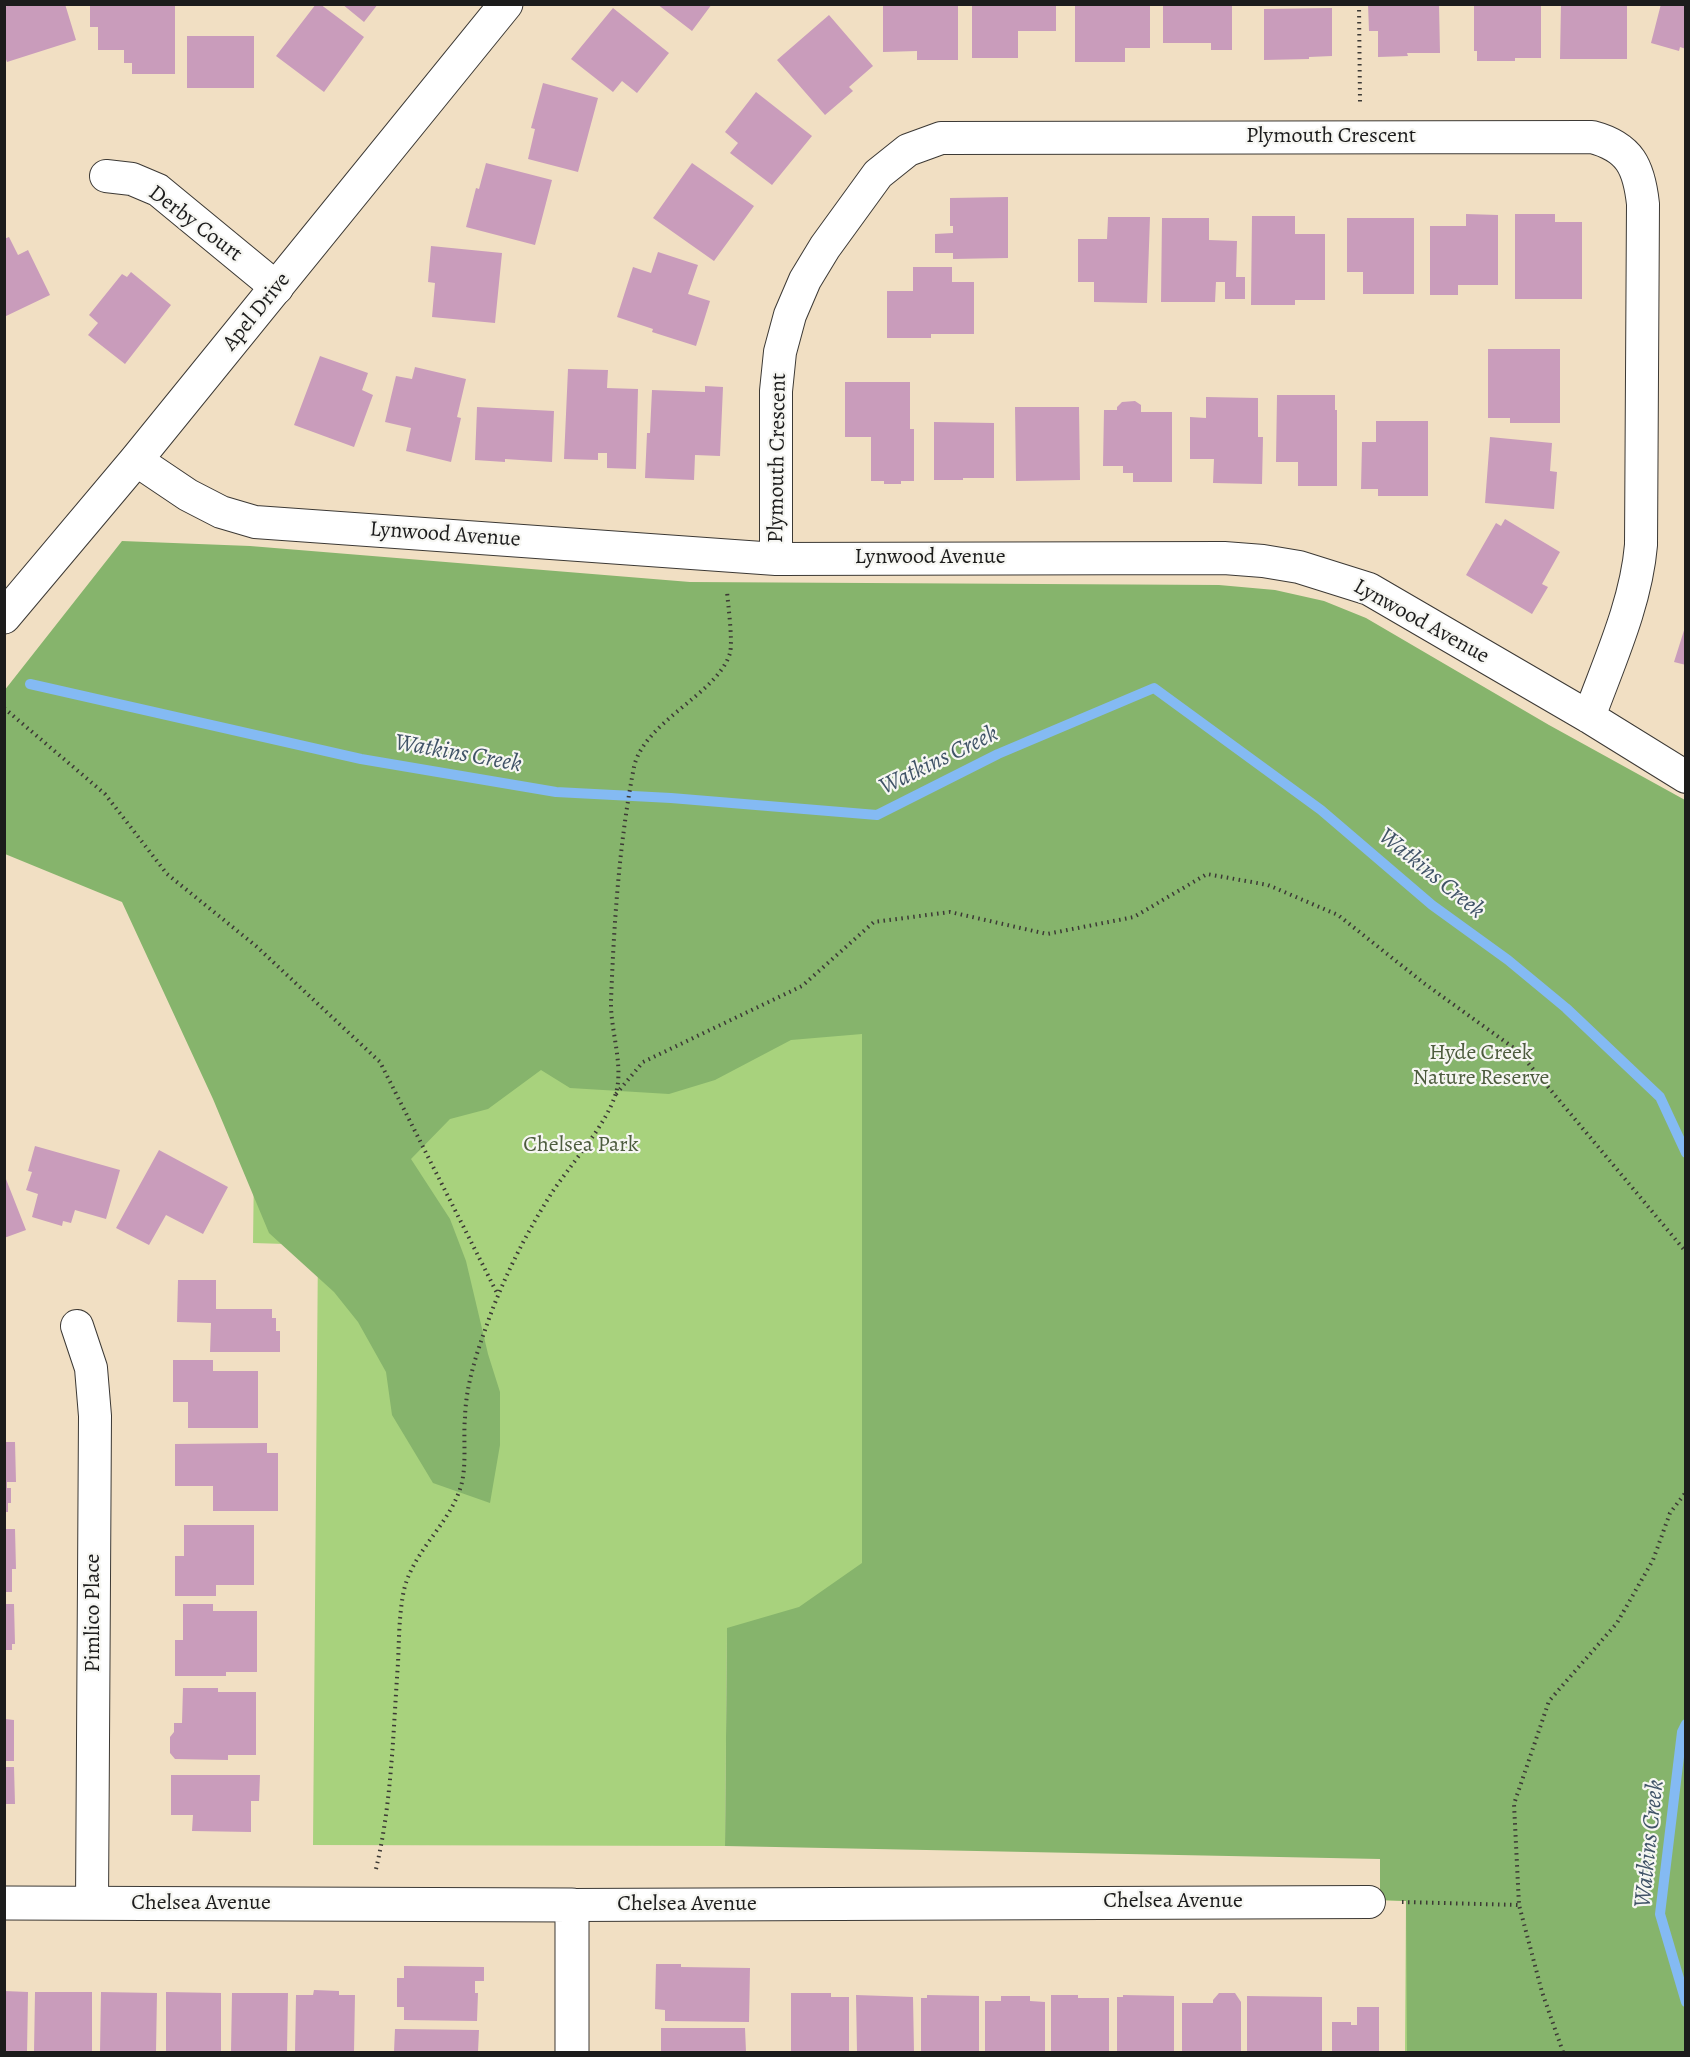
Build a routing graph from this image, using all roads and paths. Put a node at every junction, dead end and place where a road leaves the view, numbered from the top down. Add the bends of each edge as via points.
1 (506, 4) edge
2 (1359, 4) edge
3 (1360, 136) junction
4 (106, 176) dead end
5 (277, 288) junction
6 (136, 460) junction
7 (725, 555) junction
8 (776, 559) junction
9 (4, 617) edge
10 (4, 708) edge
11 (1588, 717) junction
12 (1686, 777) edge
13 (616, 1094) junction
14 (1686, 1252) edge
15 (498, 1294) junction
16 (77, 1326) dead end
17 (1686, 1492) edge
18 (1369, 1902) joint
19 (4, 1903) edge
20 (92, 1903) junction
21 (367, 1905) junction
22 (572, 1905) junction
23 (1519, 1905) junction
24 (572, 2052) edge
25 (1563, 2052) edge

1 - 5 street, Apel Drive
2 - 3 path
3 - 8 street, Plymouth Crescent via 941,138 908,150 878,174 825,247 790,315 780,352 776,391
3 - 11 street, Plymouth Crescent via 1593,137 1613,144 1627,155 1638,173 1643,204 1640,560 1630,602
4 - 5 street, Derby Court via 132,179 158,190
5 - 6 street, Apel Drive
6 - 7 street, Lynwood Avenue via 188,495 221,512 255,522
6 - 9 street, Apel Drive
7 - 8 street, Lynwood Avenue
7 - 13 path via 731,651 720,672 663,724 635,763 619,869 611,1005 618,1073
8 - 11 street, Lynwood Avenue via 1224,558 1299,567 1369,588
10 - 15 path via 105,794 167,874 256,946 380,1062
11 - 12 street, Lynwood Avenue
13 - 14 path via 643,1062 802,986 874,922 950,912 1047,934 1134,917 1207,874 1268,885 1338,915 1518,1051
13 - 15 path via 550,1195
15 - 21 path via 471,1373 462,1482 455,1501 413,1565 403,1593 382,1840
16 - 20 street, Pimlico Place via 91,1368 95,1416
17 - 23 path via 1670,1513 1653,1560 1617,1623 1549,1701 1514,1804
18 - 22 street, Chelsea Avenue
18 - 23 path
19 - 20 street, Chelsea Avenue
20 - 21 street, Chelsea Avenue
21 - 22 street, Chelsea Avenue
22 - 24 street
23 - 25 path

